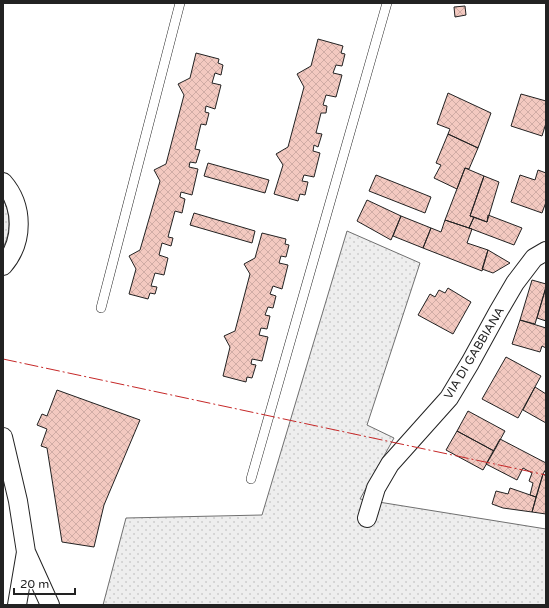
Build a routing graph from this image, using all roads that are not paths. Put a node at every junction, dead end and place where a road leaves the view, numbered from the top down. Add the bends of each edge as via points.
1 (180, 3) edge
2 (387, 3) edge
3 (3, 182) edge
4 (546, 251) edge
5 (3, 266) edge
6 (101, 308) dead end
7 (3, 437) edge
8 (251, 479) dead end
9 (367, 518) dead end
10 (26, 552) junction
11 (17, 605) edge
12 (50, 605) edge

1 - 6 lane
2 - 8 lane
3 - 5 street via 15,202 19,219 15,246
4 - 9 street, VIA DI GABBIANA via 534,258 515,283 449,398 390,464 376,488
7 - 10 street
10 - 11 street
10 - 12 street

